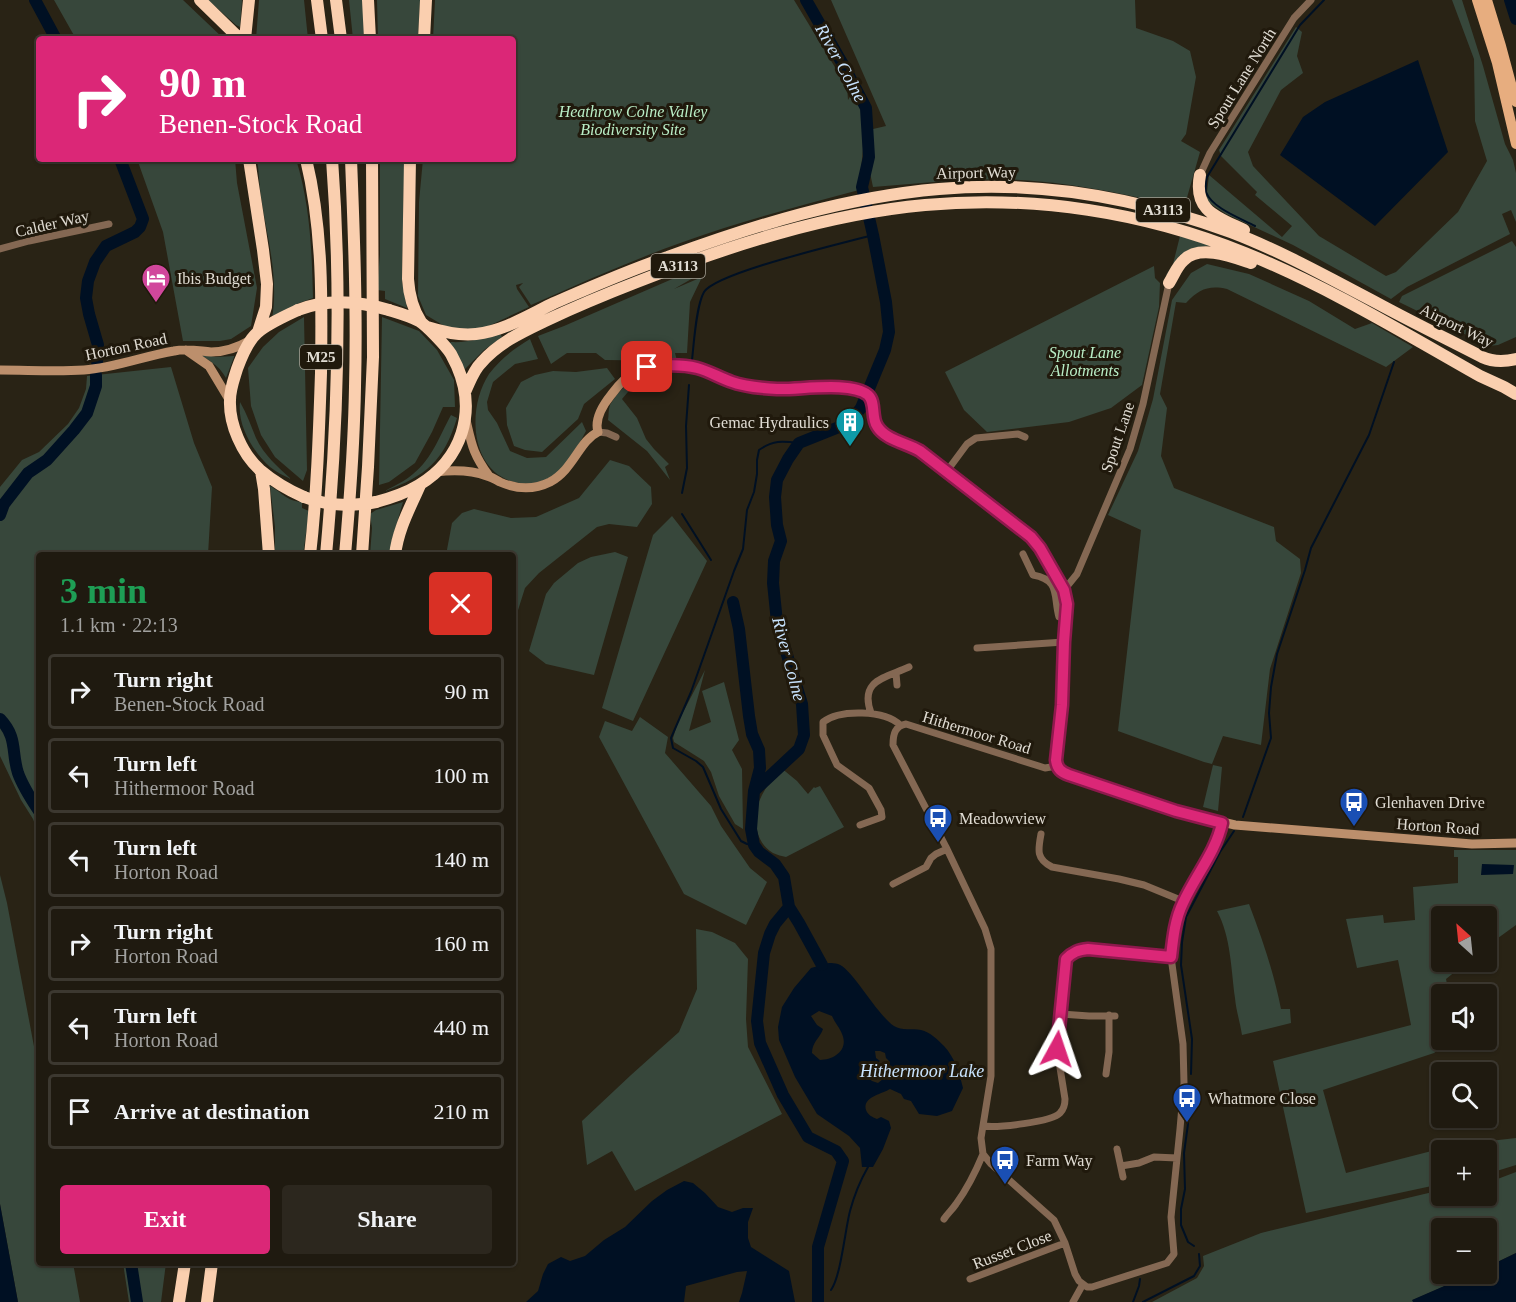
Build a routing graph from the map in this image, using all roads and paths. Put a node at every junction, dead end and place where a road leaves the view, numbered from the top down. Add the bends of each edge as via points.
1 (200, 0) edge
2 (317, 0) edge
3 (336, 0) edge
4 (368, 0) edge
5 (426, 0) edge
6 (1311, 0) edge
7 (1477, 0) edge
8 (1487, 0) edge
9 (249, 3) edge
10 (237, 36) edge
11 (245, 36) edge
12 (322, 36) edge
13 (341, 36) edge
14 (370, 36) edge
15 (424, 36) edge
16 (1516, 102) edge
17 (1516, 144) edge
18 (249, 162) edge
19 (307, 162) edge
20 (333, 162) edge
21 (351, 162) edge
22 (372, 162) edge
23 (410, 162) edge
24 (1200, 175) joint
25 (110, 225) dead end
26 (0, 249) edge
27 (1302, 264) junction
28 (1276, 266) junction
29 (1169, 284) joint
30 (424, 324) junction
31 (255, 336) junction
32 (186, 350) junction
33 (1516, 359) edge
34 (0, 370) edge
35 (465, 392) junction
36 (1516, 394) edge
37 (230, 401) junction
38 (466, 418) junction
39 (598, 432) junction
40 (1025, 437) dead end
41 (616, 438) dead end
42 (261, 471) junction
43 (947, 471) junction
44 (436, 472) junction
45 (489, 476) junction
46 (420, 484) junction
47 (269, 552) edge
48 (310, 552) edge
49 (326, 552) edge
50 (345, 552) edge
51 (362, 552) edge
52 (396, 552) edge
53 (1023, 554) dead end
54 (1064, 590) junction
55 (1066, 619) junction
56 (1064, 642) junction
57 (981, 645) dead end
58 (909, 667) dead end
59 (896, 673) junction
60 (897, 685) dead end
61 (871, 714) junction
62 (900, 725) junction
63 (1057, 766) junction
64 (1222, 823) junction
65 (860, 825) dead end
66 (1041, 834) dead end
67 (1516, 843) edge
68 (947, 849) junction
69 (892, 884) dead end
70 (1183, 901) junction
71 (1171, 957) junction
72 (1060, 1014) junction
73 (1106, 1074) dead end
74 (983, 1126) junction
75 (1117, 1149) dead end
76 (983, 1154) junction
77 (1177, 1158) junction
78 (991, 1164) junction
79 (1121, 1166) junction
80 (977, 1168) junction
81 (1123, 1177) dead end
82 (944, 1219) dead end
83 (1065, 1243) junction
84 (185, 1266) edge
85 (212, 1266) edge
86 (969, 1279) dead end
87 (1083, 1284) junction
88 (179, 1302) edge
89 (207, 1302) edge
90 (1073, 1302) edge

1 - 10 highway
2 - 12 highway
3 - 13 highway
4 - 14 highway
5 - 15 highway
6 - 24 street, Spout Lane North via 1294,18
7 - 17 main road
8 - 16 main road
9 - 11 highway
18 - 31 highway via 267,284 266,307
19 - 48 highway, M25 via 321,250 322,316
20 - 49 highway, M25 via 338,281
21 - 50 highway, M25 via 356,389
22 - 51 highway via 373,357
23 - 30 highway via 409,294
24 - 27 highway via 1199,194 1211,213 1272,242
25 - 26 street, Calder Way
27 - 30 highway, Airport Way / A3113 via 1197,220 1149,207 1080,193 1026,188 942,188 856,201 754,227 672,255 497,330 463,335
27 - 33 highway, Airport Way / A3113 via 1482,357 1496,361
28 - 29 highway via 1197,252 1185,258
28 - 35 highway, Airport Way / A3113 via 1171,227 1073,207 977,202 878,211 802,227 696,259 553,317 495,349 479,365
28 - 36 highway, Airport Way / A3113
29 - 54 street, Spout Lane via 1130,449 1077,574
30 - 31 highway, Airport Way, bridge via 389,310 340,302 297,310
30 - 35 highway via 451,354
31 - 32 street, Horton Road via 226,350
31 - 37 highway via 240,361
32 - 34 street, Horton Road via 83,370
32 - 37 street, Horton Road via 209,366
35 - 38 highway
37 - 42 highway via 239,439
38 - 44 highway via 455,448
38 - 45 street via 473,451
39 - 41 street
39 - 43 street via 596,422 602,409 627,377 647,367 688,366 753,387 856,390 870,398 874,420 881,431 912,446
39 - 45 street via 588,439 568,468 549,482 520,488
40 - 43 street via 1018,434 976,438
42 - 46 highway, bridge via 304,497 332,504 376,502
42 - 47 highway
43 - 54 street via 1031,537
44 - 45 street via 458,470
44 - 46 highway
46 - 52 highway via 402,524
53 - 55 street via 1033,575 1050,582 1059,617
54 - 55 street
55 - 56 street
56 - 57 street
56 - 63 street
58 - 59 street
59 - 60 street
59 - 61 street via 872,686 867,696
61 - 62 street via 893,719
61 - 65 street via 834,717 823,722 823,735 837,765 869,788 881,810 882,817
62 - 63 street, Hithermoor Road via 1045,768
62 - 68 street, Hithermoor Road via 893,745
63 - 64 street, Horton Road via 1064,773 1112,790
64 - 67 street, Horton Road via 1472,844
64 - 70 street
66 - 70 street via 1038,850 1052,867 1144,885
68 - 69 street via 931,858 926,867
68 - 74 street, Hithermoor Road via 985,929 992,954 991,1076
70 - 71 street
71 - 72 street via 1088,949 1072,953 1066,959
71 - 77 street via 1183,1044 1184,1083
72 - 73 street via 1112,1016
72 - 74 street via 1057,1049 1064,1107 1049,1118
74 - 76 street, Hithermoor Road
75 - 79 street
76 - 78 street
76 - 80 street
77 - 79 street via 1154,1157
77 - 87 street via 1170,1217 1172,1258 1092,1287
78 - 80 street
78 - 83 street via 1054,1220
79 - 81 street
80 - 82 street
83 - 86 street, Russet Close
83 - 87 street via 1075,1274
84 - 88 highway
85 - 89 highway
87 - 90 street

